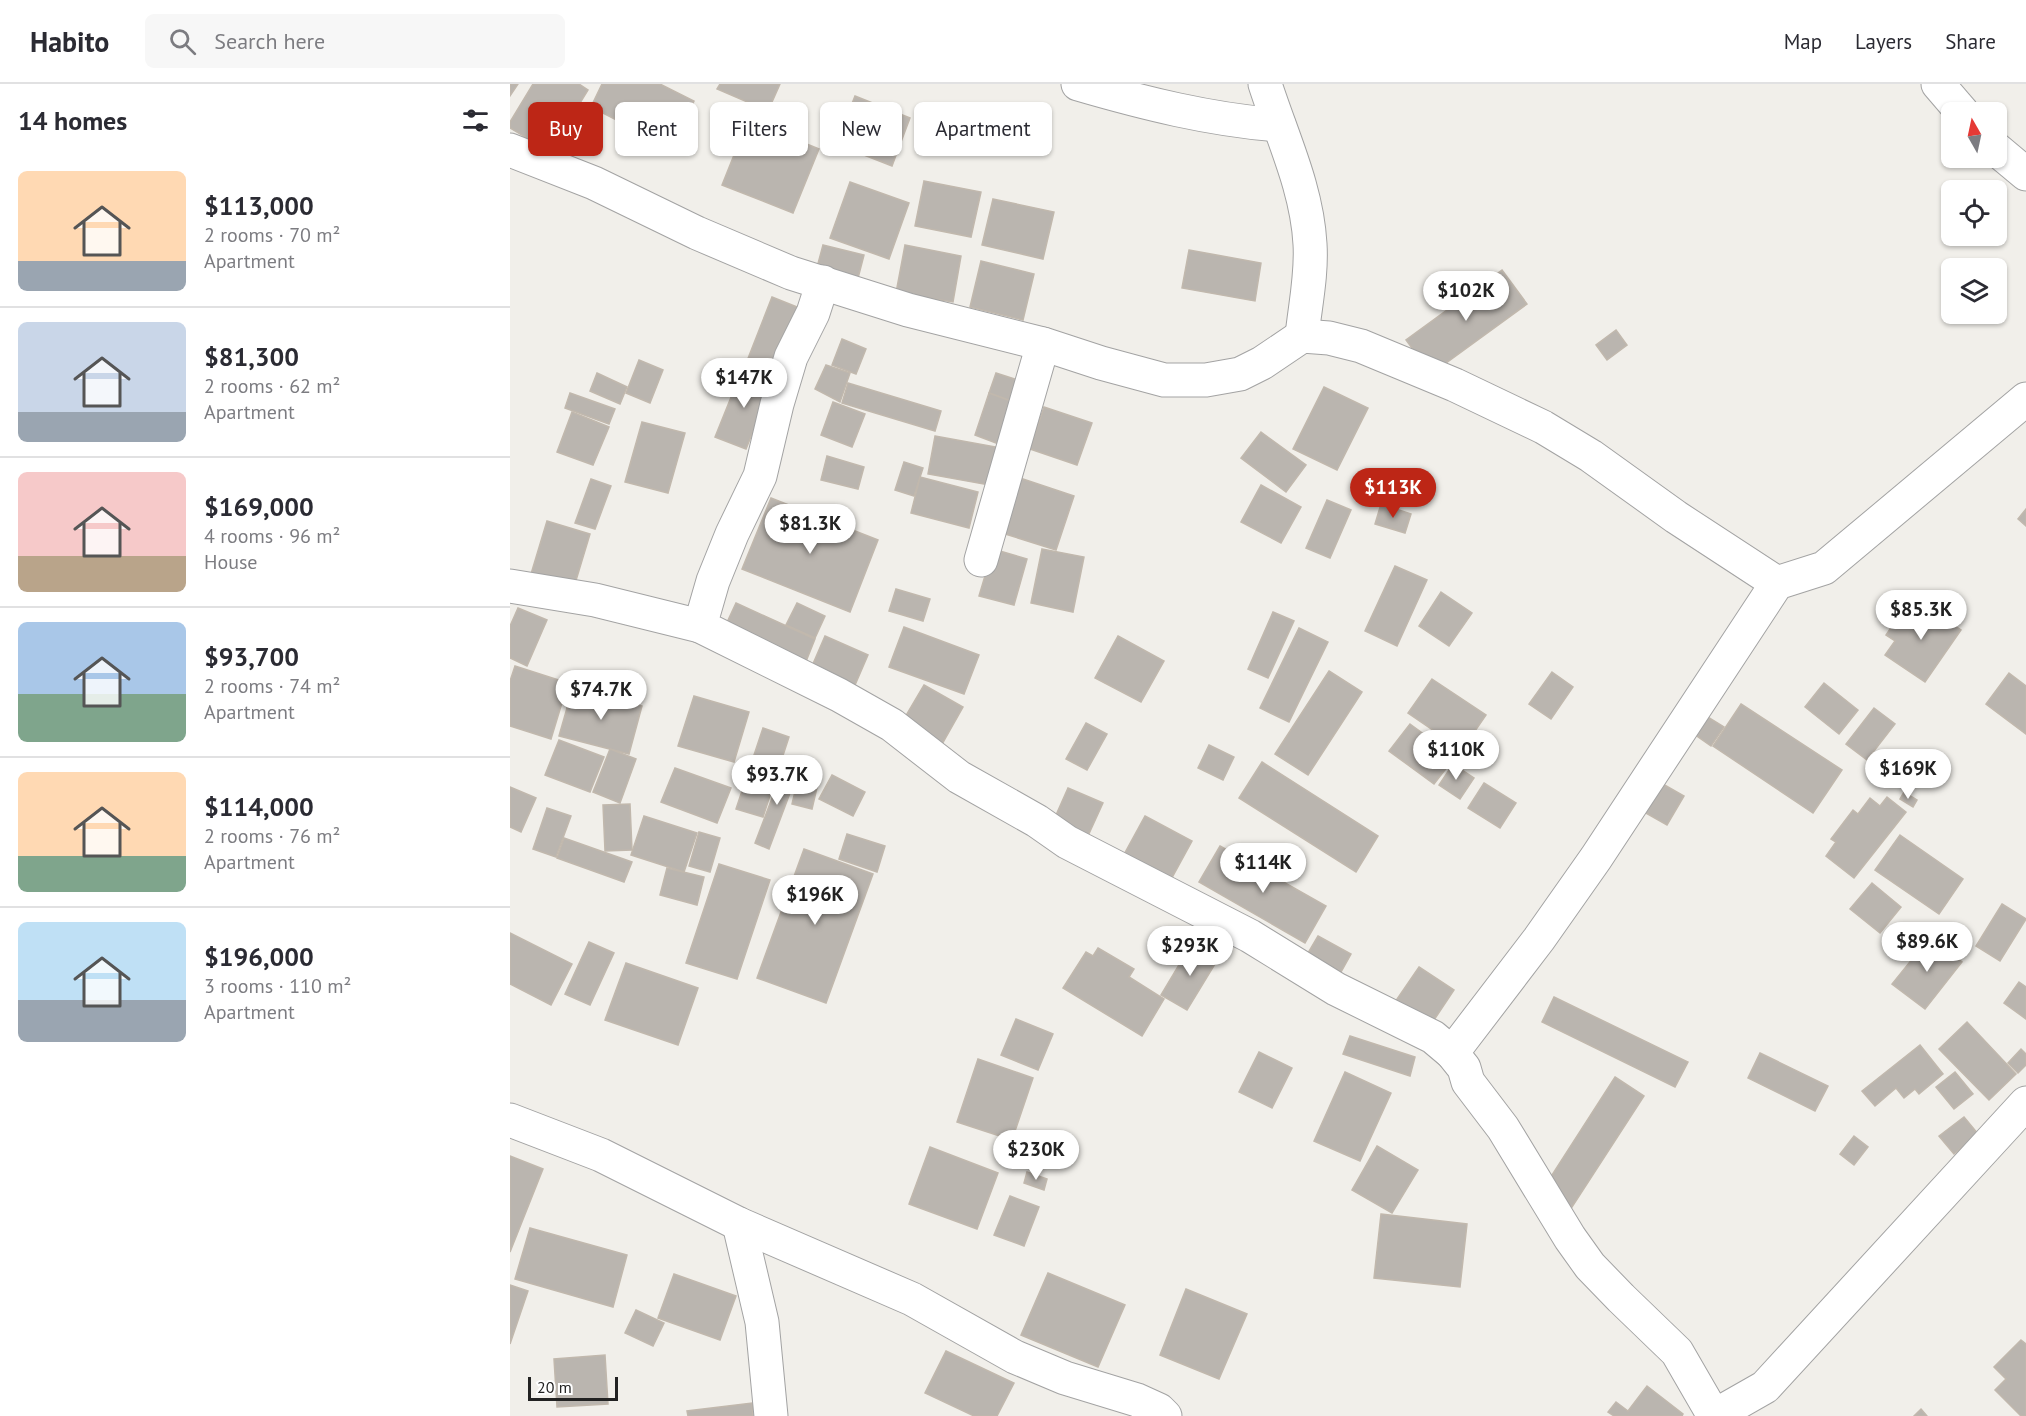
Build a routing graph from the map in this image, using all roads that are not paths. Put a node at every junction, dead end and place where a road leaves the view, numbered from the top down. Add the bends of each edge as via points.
1 (1078, 84) edge
2 (1264, 84) edge
3 (1938, 84) edge
4 (1953, 102) edge
5 (1279, 125) junction
6 (510, 150) edge
7 (2007, 158) edge
8 (2026, 174) edge
9 (823, 282) junction
10 (1302, 336) junction
11 (1043, 344) junction
12 (2026, 399) edge
13 (981, 560) dead end
14 (1777, 583) junction
15 (510, 586) edge
16 (700, 626) junction
17 (1452, 1053) junction
18 (2026, 1103) edge
19 (510, 1120) edge
20 (739, 1224) junction
21 (771, 1416) edge
22 (1166, 1416) edge
23 (1714, 1416) edge

1 - 5 street via 1172,108
2 - 5 street
3 - 4 street
5 - 10 street via 1299,180 1310,244
6 - 9 street via 594,183 697,233
7 - 8 street
9 - 11 street via 908,310
9 - 16 street via 791,357 760,476 724,553
10 - 11 street via 1240,374 1206,380 1164,380
10 - 14 street via 1361,346 1543,427
11 - 13 street
12 - 14 street via 1824,568
14 - 17 street via 1596,858
15 - 16 street via 595,600
16 - 17 street via 884,720 959,777 1067,842 1251,936 1336,989 1434,1037
17 - 23 street via 1590,1266 1677,1352
18 - 23 street via 1765,1387
19 - 20 street via 601,1155
20 - 21 street via 762,1322
20 - 22 street via 912,1299 1015,1357 1065,1378 1137,1400

